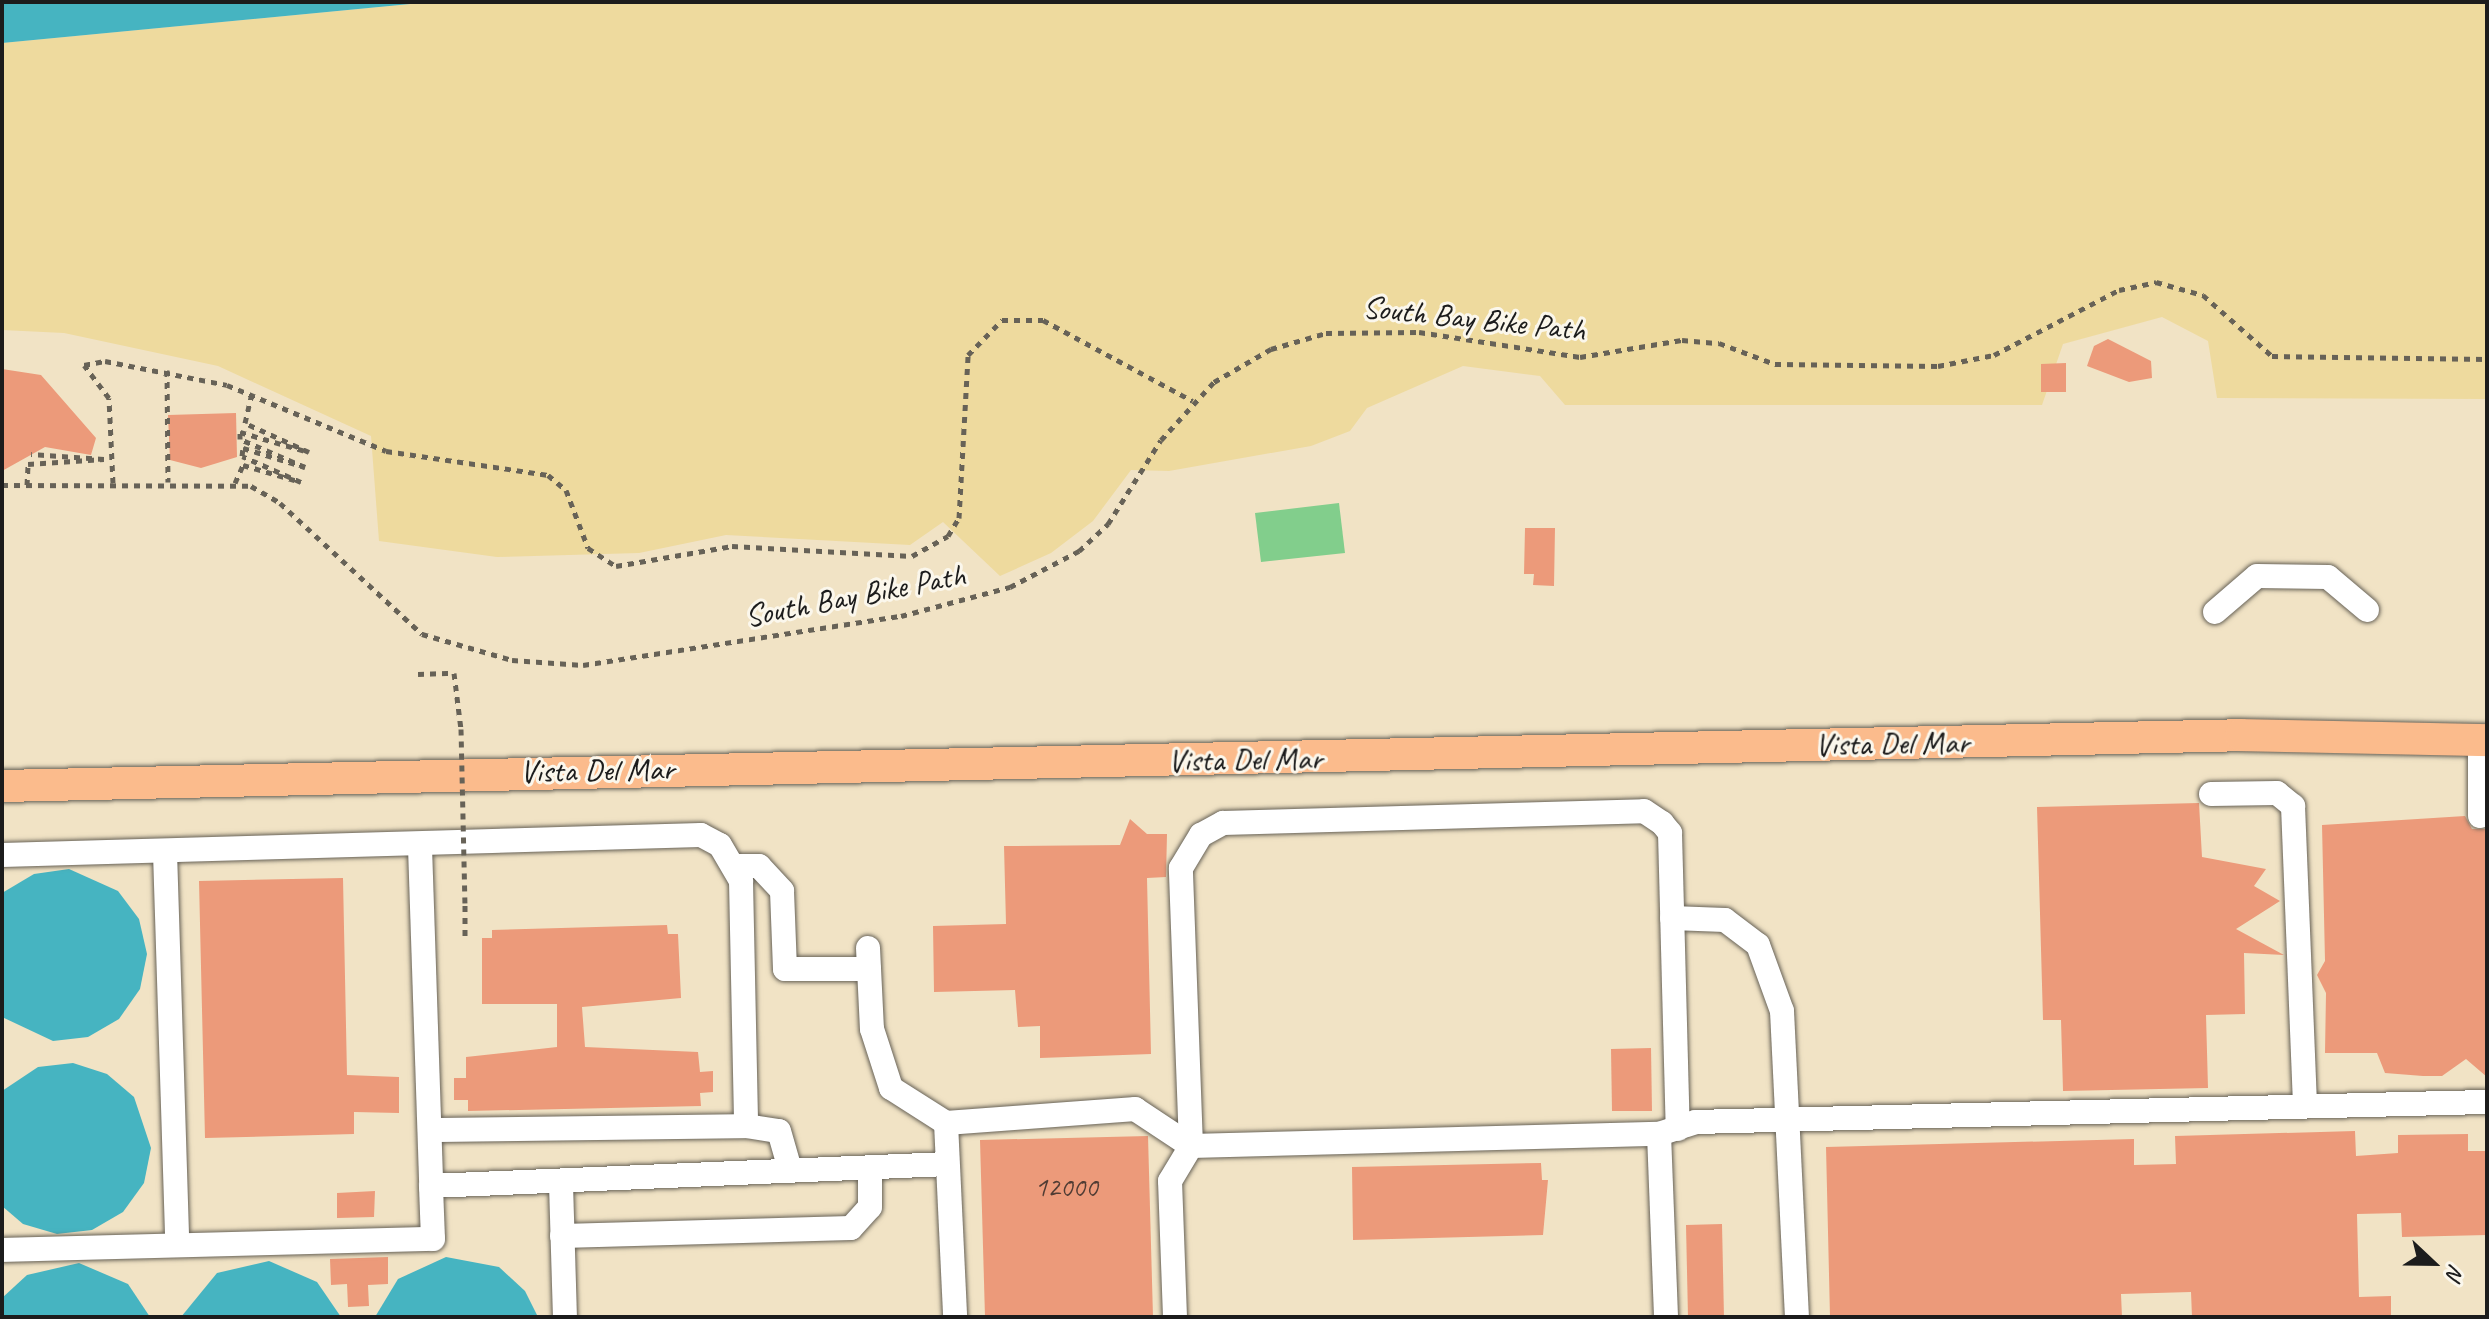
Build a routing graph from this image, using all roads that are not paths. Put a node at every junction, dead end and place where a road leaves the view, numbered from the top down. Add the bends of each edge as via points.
1 (2367, 610) dead end
2 (2215, 612) dead end
3 (2483, 740) edge
4 (2, 786) edge
5 (2211, 794) dead end
6 (2480, 816) dead end
7 (420, 847) junction
8 (165, 852) junction
9 (2, 855) edge
10 (736, 866) junction
11 (1672, 918) junction
12 (2487, 1102) edge
13 (2305, 1104) junction
14 (1793, 1120) junction
15 (946, 1123) junction
16 (746, 1126) junction
17 (430, 1130) junction
18 (1668, 1132) junction
19 (1191, 1146) junction
20 (947, 1164) junction
21 (870, 1167) junction
22 (790, 1169) junction
23 (561, 1184) junction
24 (431, 1186) junction
25 (562, 1236) junction
26 (177, 1244) junction
27 (2, 1250) edge
28 (565, 1317) edge
29 (955, 1317) edge
30 (1175, 1317) edge
31 (1666, 1317) edge
32 (1797, 1317) edge

1 - 2 lane via 2328,577 2257,576
3 - 4 main road, Vista Del Mar via 2241,735
3 - 6 lane
5 - 13 lane via 2277,793 2293,806
7 - 8 lane
7 - 10 lane via 701,835
7 - 17 lane
8 - 9 lane
8 - 26 lane
10 - 15 lane via 759,866 782,891 785,969 868,958 872,1029 891,1088
10 - 16 lane
11 - 14 lane via 1725,920 1758,945 1782,1011
11 - 18 lane
11 - 19 lane via 1670,833 1644,811 1223,823 1201,835 1181,868
12 - 13 lane
13 - 14 lane
14 - 18 lane
14 - 32 lane
15 - 19 lane via 1135,1109
15 - 20 lane
16 - 17 lane
16 - 22 lane via 779,1131
17 - 24 lane
18 - 19 lane
18 - 31 lane
19 - 30 lane via 1170,1181
20 - 21 lane
20 - 29 lane
21 - 22 lane
21 - 25 lane via 870,1207 851,1228
22 - 23 lane
23 - 24 lane
23 - 25 lane
24 - 26 lane via 433,1239
25 - 28 lane
26 - 27 lane

